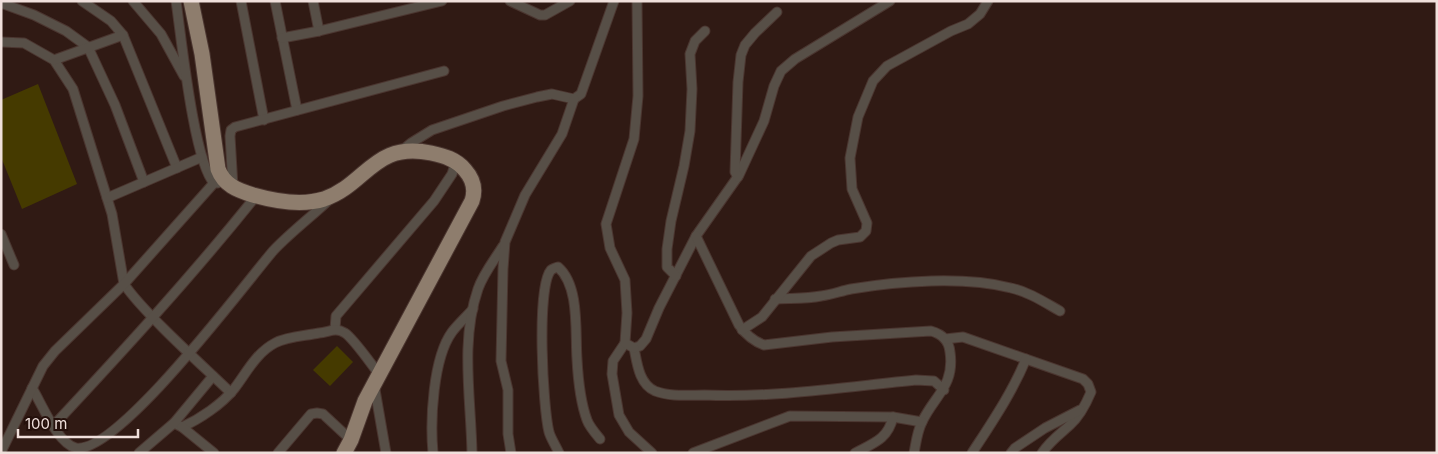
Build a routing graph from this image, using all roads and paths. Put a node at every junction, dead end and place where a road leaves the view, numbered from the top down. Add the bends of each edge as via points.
1 (82, 1) edge
2 (133, 1) edge
3 (241, 1) edge
4 (275, 1) edge
5 (313, 1) edge
6 (442, 1) edge
7 (510, 1) edge
8 (570, 1) edge
9 (614, 1) edge
10 (638, 1) edge
11 (890, 1) edge
12 (988, 1) edge
13 (179, 2) edge
14 (1, 3) edge
15 (777, 12) dead end
16 (319, 31) junction
17 (705, 31) dead end
18 (124, 35) junction
19 (282, 38) junction
20 (1, 42) edge
21 (88, 46) junction
22 (54, 60) junction
23 (444, 71) dead end
24 (187, 80) junction
25 (574, 99) junction
26 (297, 110) junction
27 (264, 120) junction
28 (400, 152) junction
29 (202, 157) junction
30 (456, 162) junction
31 (177, 168) junction
32 (738, 177) junction
33 (144, 182) junction
34 (223, 184) junction
35 (339, 192) junction
36 (256, 196) junction
37 (107, 198) junction
38 (1, 234) edge
39 (696, 236) junction
40 (505, 242) junction
41 (14, 265) dead end
42 (676, 276) junction
43 (124, 284) junction
44 (775, 299) junction
45 (474, 309) junction
46 (1060, 311) dead end
47 (153, 318) junction
48 (334, 329) junction
49 (742, 330) junction
50 (945, 339) junction
51 (625, 343) junction
52 (634, 348) junction
53 (188, 354) junction
54 (1026, 359) junction
55 (212, 376) junction
56 (377, 379) junction
57 (32, 388) junction
58 (944, 390) junction
59 (231, 393) junction
60 (1083, 409) junction
61 (893, 417) junction
62 (922, 422) junction
63 (178, 425) junction
64 (53, 426) junction
65 (600, 439) dead end
66 (347, 447) edge
67 (1, 452) edge
68 (139, 453) edge
69 (214, 453) edge
70 (278, 453) edge
71 (386, 453) edge
72 (433, 453) edge
73 (472, 453) edge
74 (511, 453) edge
75 (559, 453) edge
76 (652, 453) edge
77 (693, 453) edge
78 (855, 453) edge
79 (914, 453) edge
80 (972, 453) edge
81 (1012, 453) edge
82 (1042, 453) edge

1 - 18 street via 111,20
2 - 24 street via 161,34
3 - 27 street
4 - 19 street
5 - 16 street
6 - 16 street
7 - 8 street via 540,15 546,15
9 - 25 street via 581,94
10 - 51 street via 638,96 634,139 606,224 610,248 625,280
11 - 32 street via 795,58 781,71 764,121
12 - 44 street via 968,24 887,66 873,81 858,117 850,158 852,189 867,223 866,231 860,237 838,240 819,250
13 - 24 street
13 - 34 main road via 202,54 218,169
14 - 21 street via 66,30
15 - 32 street via 754,33 741,55 735,173
16 - 19 street
17 - 42 street via 695,41 690,54 690,131 667,249 668,267
18 - 21 street
18 - 31 street
19 - 26 street
20 - 22 street via 24,43
21 - 22 street
21 - 33 street via 115,105
22 - 37 street via 73,90
23 - 26 street
24 - 29 street
25 - 28 street via 552,94 503,106 432,130 410,142
25 - 40 street via 562,134 525,196
26 - 27 street
27 - 34 street via 235,126 231,130
28 - 30 main road via 426,152
28 - 35 main road via 378,160
29 - 31 street
29 - 34 street via 208,174
30 - 48 street via 430,206 336,316
30 - 56 main road via 473,183 472,201
31 - 33 street
32 - 39 street
33 - 37 street
34 - 36 main road
34 - 43 street
35 - 36 main road via 304,202
35 - 53 street via 274,250
36 - 47 street
37 - 43 street
38 - 41 street
39 - 42 street
39 - 49 street
40 - 45 street via 478,288
40 - 74 street via 501,361 508,390
42 - 52 street via 646,339
43 - 47 street
43 - 57 street via 55,351
44 - 46 street via 821,296 883,284 946,281 1013,288
44 - 49 street via 762,317
45 - 72 street via 452,332 440,355 432,407
45 - 73 street via 469,329 468,361
47 - 53 street
47 - 64 street
48 - 56 street via 351,338
48 - 59 street via 273,344 257,357
49 - 50 street via 764,345 832,336 931,331
50 - 54 street via 963,337
50 - 58 street via 950,348 951,366
51 - 52 street
51 - 76 street via 614,361 612,374 619,415 629,432
52 - 58 street via 638,371 645,383 654,390 670,394 766,395 916,380 934,381
53 - 55 street
53 - 64 street via 138,411 106,438 85,448 77,448 68,445
54 - 60 street via 1086,381 1091,392
54 - 80 street via 1004,405
55 - 59 street
55 - 63 street
56 - 66 main road
56 - 71 street
57 - 64 street
57 - 67 street
58 - 62 street
59 - 63 street via 191,423
60 - 81 street via 1045,428
60 - 82 street
61 - 62 street
61 - 77 street via 790,416
61 - 78 street via 890,428 880,440
62 - 79 street
63 - 68 street
63 - 69 street
65 - 75 street via 587,421 582,405 573,295 564,272 558,266 551,270 546,287 542,350 549,432
66 - 70 street via 323,414 314,413

